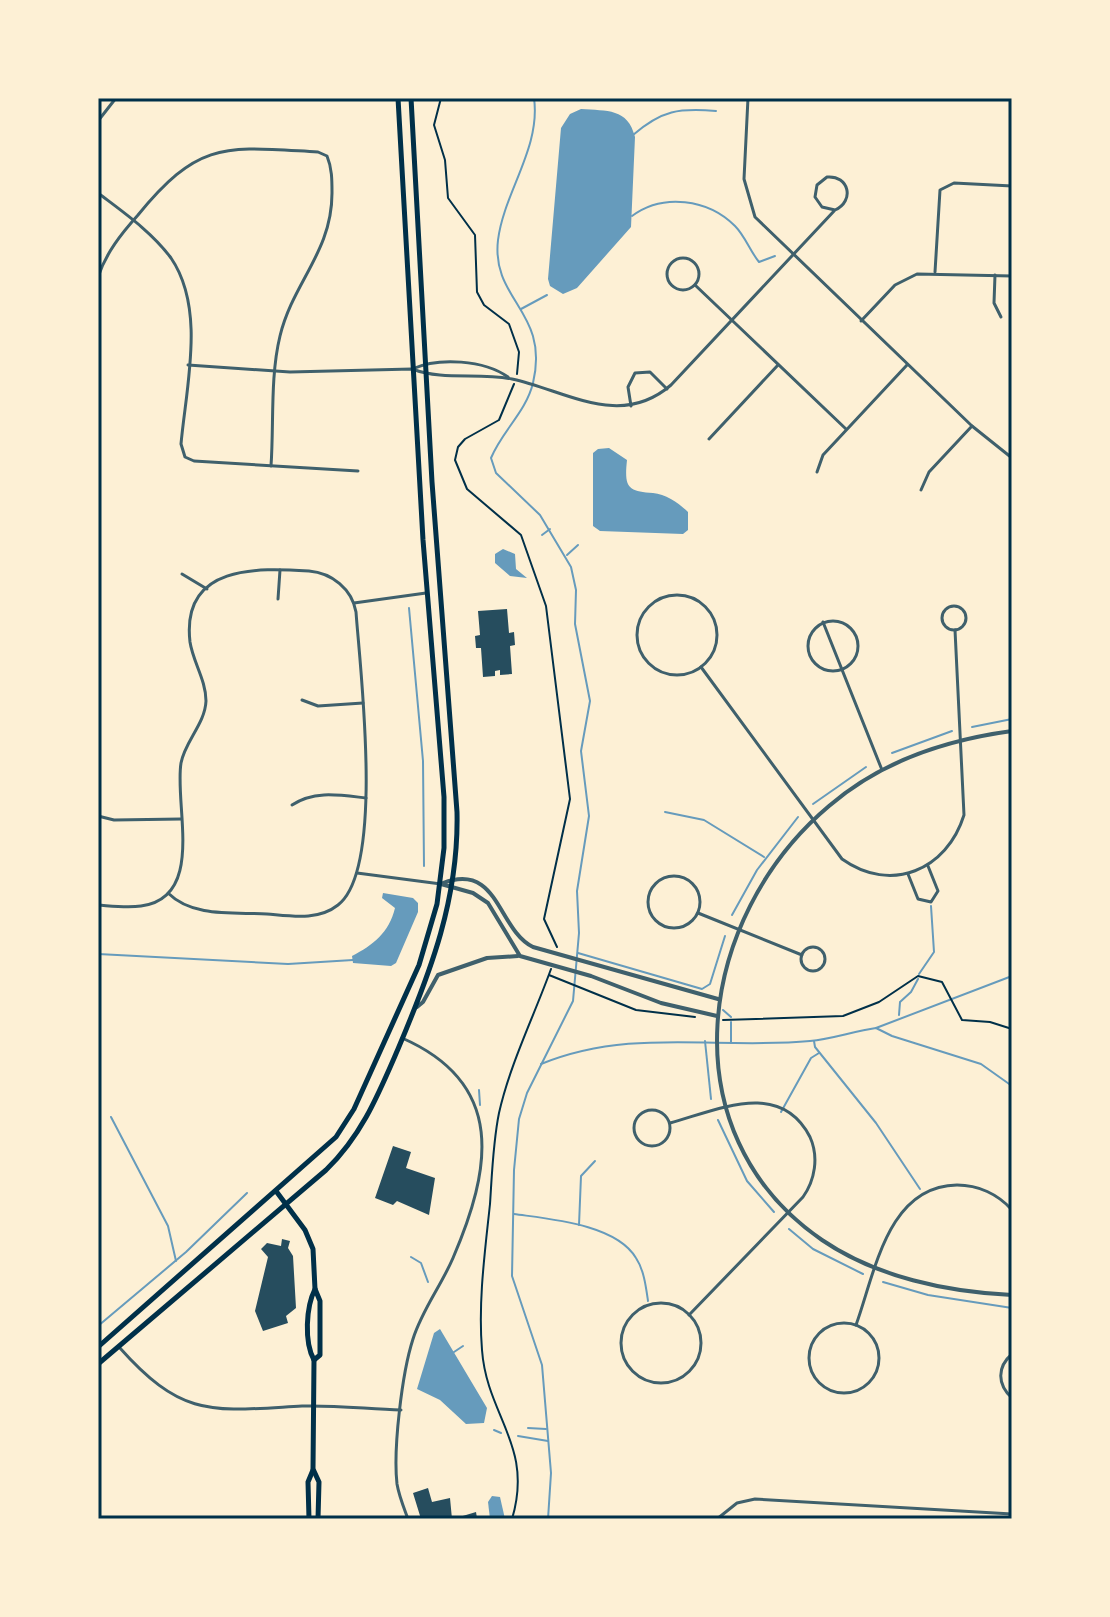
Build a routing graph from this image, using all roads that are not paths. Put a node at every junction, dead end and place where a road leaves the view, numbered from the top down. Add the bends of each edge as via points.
1 (116, 98) edge
2 (398, 98) edge
3 (411, 98) edge
4 (748, 98) edge
5 (98, 121) edge
6 (1012, 186) edge
7 (98, 193) edge
8 (835, 210) junction
9 (133, 220) junction
10 (794, 257) junction
11 (935, 272) junction
12 (995, 275) junction
13 (1012, 276) edge
14 (98, 277) edge
15 (695, 285) junction
16 (1001, 317) dead end
17 (733, 321) junction
18 (861, 321) junction
19 (425, 363) junction
20 (188, 365) junction
21 (778, 365) junction
22 (907, 365) junction
23 (412, 369) junction
24 (276, 371) junction
25 (426, 374) junction
26 (510, 379) junction
27 (667, 389) junction
28 (631, 406) junction
29 (972, 426) junction
30 (846, 429) junction
31 (709, 439) dead end
32 (1012, 458) edge
33 (271, 466) junction
34 (358, 471) dead end
35 (817, 472) dead end
36 (921, 490) dead end
37 (280, 570) junction
38 (182, 574) dead end
39 (207, 589) junction
40 (427, 593) junction
41 (278, 599) dead end
42 (354, 603) junction
43 (823, 622) junction
44 (955, 630) junction
45 (701, 667) junction
46 (842, 669) junction
47 (302, 700) dead end
48 (363, 703) junction
49 (1012, 731) edge
50 (962, 740) junction
51 (882, 770) junction
52 (366, 798) junction
53 (292, 805) dead end
54 (98, 816) edge
55 (181, 819) junction
56 (812, 821) junction
57 (928, 866) junction
58 (356, 873) junction
59 (908, 874) junction
60 (454, 879) junction
61 (441, 884) junction
62 (453, 889) junction
63 (168, 893) junction
64 (98, 905) edge
65 (698, 913) junction
66 (739, 929) junction
67 (802, 955) junction
68 (520, 956) junction
69 (719, 999) junction
70 (415, 1009) junction
71 (719, 1020) junction
72 (402, 1038) junction
73 (726, 1107) junction
74 (670, 1123) junction
75 (276, 1191) junction
76 (1012, 1201) edge
77 (286, 1204) junction
78 (1007, 1205) junction
79 (1012, 1210) edge
80 (788, 1213) junction
81 (877, 1268) junction
82 (315, 1289) junction
83 (1012, 1295) edge
84 (689, 1315) junction
85 (856, 1325) junction
86 (98, 1347) edge
87 (119, 1347) junction
88 (1012, 1354) edge
89 (314, 1360) junction
90 (98, 1364) edge
91 (1012, 1398) edge
92 (314, 1406) junction
93 (402, 1410) junction
94 (313, 1469) junction
95 (1012, 1514) edge
96 (309, 1519) edge
97 (318, 1519) edge
98 (408, 1519) edge
99 (717, 1519) edge

1 - 5 street
2 - 23 main road
3 - 19 main road
4 - 10 street via 746,197 757,220
6 - 11 street via 945,186 938,198
7 - 9 street
8 - 8 street via 848,191 841,179 830,176 819,182 815,197 822,207
8 - 10 street
9 - 14 street
9 - 20 street via 169,256 182,279 189,306
9 - 24 street via 169,179 210,153 249,148 327,156 332,181 329,226 285,318
10 - 17 street
10 - 18 street
11 - 12 street
11 - 18 street via 899,282
12 - 13 street
12 - 16 street via 994,303
15 - 15 street via 699,270 692,261 681,258 671,264 667,277 673,286 686,290
15 - 17 street
17 - 21 street
17 - 27 street
18 - 22 street
19 - 23 street
19 - 25 main road
19 - 26 street via 487,364
20 - 24 street
20 - 33 street via 181,444 185,457
21 - 30 street
21 - 31 street
22 - 29 street
22 - 30 street
23 - 24 street
23 - 25 street
23 - 40 main road
24 - 33 street
25 - 26 street
25 - 60 main road via 456,801
26 - 28 street via 598,406
27 - 28 street
27 - 28 street via 648,371 635,373 628,387
29 - 32 street
29 - 36 street via 929,472
30 - 35 street via 823,455
33 - 34 street
37 - 39 street via 238,570
37 - 41 street
37 - 42 street via 328,576
38 - 39 street
39 - 55 street via 190,625 206,702 181,761
40 - 42 street
40 - 61 main road via 444,797
42 - 48 street
43 - 46 street
43 - 46 street via 844,623 855,634 856,655
43 - 46 street via 809,637 808,653 821,669
44 - 44 street via 965,615 952,606 942,619
44 - 50 street
45 - 45 street via 717,640 709,610 686,596 655,602 638,630 645,657 655,668 673,674
45 - 56 street
46 - 51 street
47 - 48 street via 318,706
48 - 52 street
49 - 50 street
50 - 51 street
50 - 57 street via 964,815 950,845
51 - 56 street
52 - 53 street via 319,795
52 - 58 street
54 - 55 street
55 - 63 street via 181,867
56 - 59 street via 851,865 876,875
56 - 66 street via 766,876
57 - 59 street
57 - 59 street via 938,891 931,902 918,899
58 - 61 street
58 - 63 street via 342,902 311,917 196,910
60 - 61 street
60 - 62 main road
60 - 69 street via 488,889 523,941
61 - 62 street
61 - 75 main road via 419,965 350,1117 326,1147
62 - 68 street via 488,903
62 - 70 main road
63 - 64 street via 141,906
65 - 65 street via 697,890 684,877 666,877 649,892 648,910 664,927 681,928
65 - 66 street
66 - 67 street
66 - 69 street
67 - 67 street via 807,970 823,965 824,955 817,948
68 - 70 street via 487,958 438,975
68 - 71 street
69 - 71 street
70 - 72 main road
71 - 73 street via 717,1053
72 - 77 main road via 357,1137
72 - 93 street via 437,1056 464,1082 479,1112 483,1149 478,1186 454,1257 413,1340
73 - 74 street
73 - 80 street via 752,1167
73 - 80 street via 772,1103 790,1113 807,1133 814,1150 814,1174
74 - 74 street via 662,1113 646,1111 637,1119 635,1135 644,1145 657,1146 667,1139
75 - 77 main road
75 - 86 main road
76 - 78 street
77 - 82 main road via 311,1243
77 - 87 main road
78 - 79 street
78 - 81 street via 970,1186 925,1193 896,1219
80 - 81 street via 832,1247
80 - 84 street
81 - 83 street via 944,1287
81 - 85 street
82 - 89 main road via 309,1301 309,1350
82 - 89 main road via 320,1301 320,1355
84 - 84 street via 662,1303 634,1314 621,1340 634,1372 659,1383 690,1371 701,1340
85 - 85 street via 829,1327 811,1348 815,1376 833,1391 863,1387 878,1367 875,1342
87 - 90 main road
87 - 92 street via 156,1385 194,1405 222,1410
88 - 91 street via 1000,1376
89 - 92 main road
92 - 93 street
92 - 94 main road
93 - 98 street via 397,1484
94 - 96 main road
94 - 97 main road via 319,1482
95 - 99 street via 755,1499 731,1506

